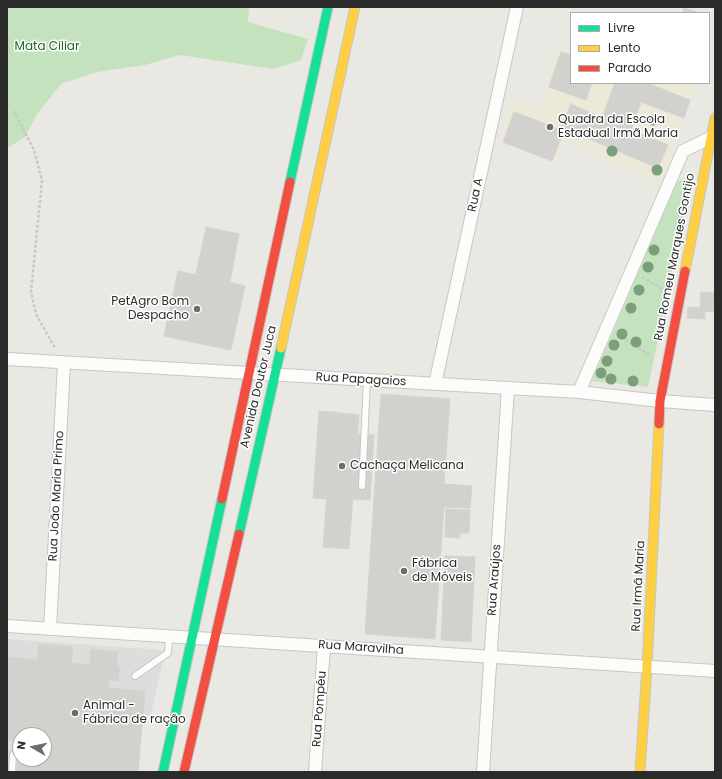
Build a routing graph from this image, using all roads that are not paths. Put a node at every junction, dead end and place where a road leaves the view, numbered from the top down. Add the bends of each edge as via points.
1 (328, 7) edge
2 (355, 7) edge
3 (517, 7) edge
4 (715, 118) edge
5 (710, 138) junction
6 (7, 359) edge
7 (64, 363) junction
8 (249, 373) junction
9 (275, 375) junction
10 (367, 380) junction
11 (435, 384) junction
12 (508, 388) junction
13 (579, 392) junction
14 (660, 401) junction
15 (715, 404) edge
16 (362, 486) dead end
17 (7, 626) edge
18 (50, 629) junction
19 (169, 636) junction
20 (191, 638) junction
21 (213, 639) junction
22 (324, 646) junction
23 (490, 657) junction
24 (647, 667) junction
25 (715, 671) edge
26 (135, 676) dead end
27 (163, 772) edge
28 (184, 772) edge
29 (316, 772) edge
30 (483, 772) edge
31 (640, 772) edge

1 - 8 main road, Avenida Doutor Juca via 319,67 276,264
2 - 9 main road, Avenida Doutor Juca via 338,71 295,268
3 - 11 street, Rua A
4 - 5 main road, Rua Romeu Marques Gontijo
5 - 13 street via 683,150
5 - 14 main road, Rua Romeu Marques Gontijo
6 - 7 street, Rua Papagaios
7 - 8 street, Rua Papagaios
7 - 18 street, Rua João Maria Primo
8 - 9 street, Rua Papagaios
8 - 20 main road, Avenida Doutor Juca
9 - 10 street, Rua Papagaios
9 - 21 main road, Avenida Doutor Juca
10 - 11 street, Rua Papagaios
10 - 16 lane
11 - 12 street, Rua Papagaios
12 - 13 street, Rua Papagaios
12 - 23 street, Rua Araújos
13 - 14 street, Rua Papagaios
14 - 15 street, Rua Papagaios
14 - 24 main road, Rua Irmã Maria
17 - 18 street, Rua Maravilha
18 - 19 street, Rua Maravilha
19 - 20 street, Rua Maravilha
19 - 26 lane via 168,653
20 - 21 street, Rua Maravilha
20 - 27 main road, Avenida Doutor Juca
21 - 22 street, Rua Maravilha
21 - 28 main road, Avenida Doutor Juca
22 - 23 street, Rua Maravilha
22 - 29 street, Rua Pompéu
23 - 24 street, Rua Maravilha
23 - 30 street, Rua Araújos
24 - 25 street, Rua Maravilha
24 - 31 main road, Rua Irmã Maria

